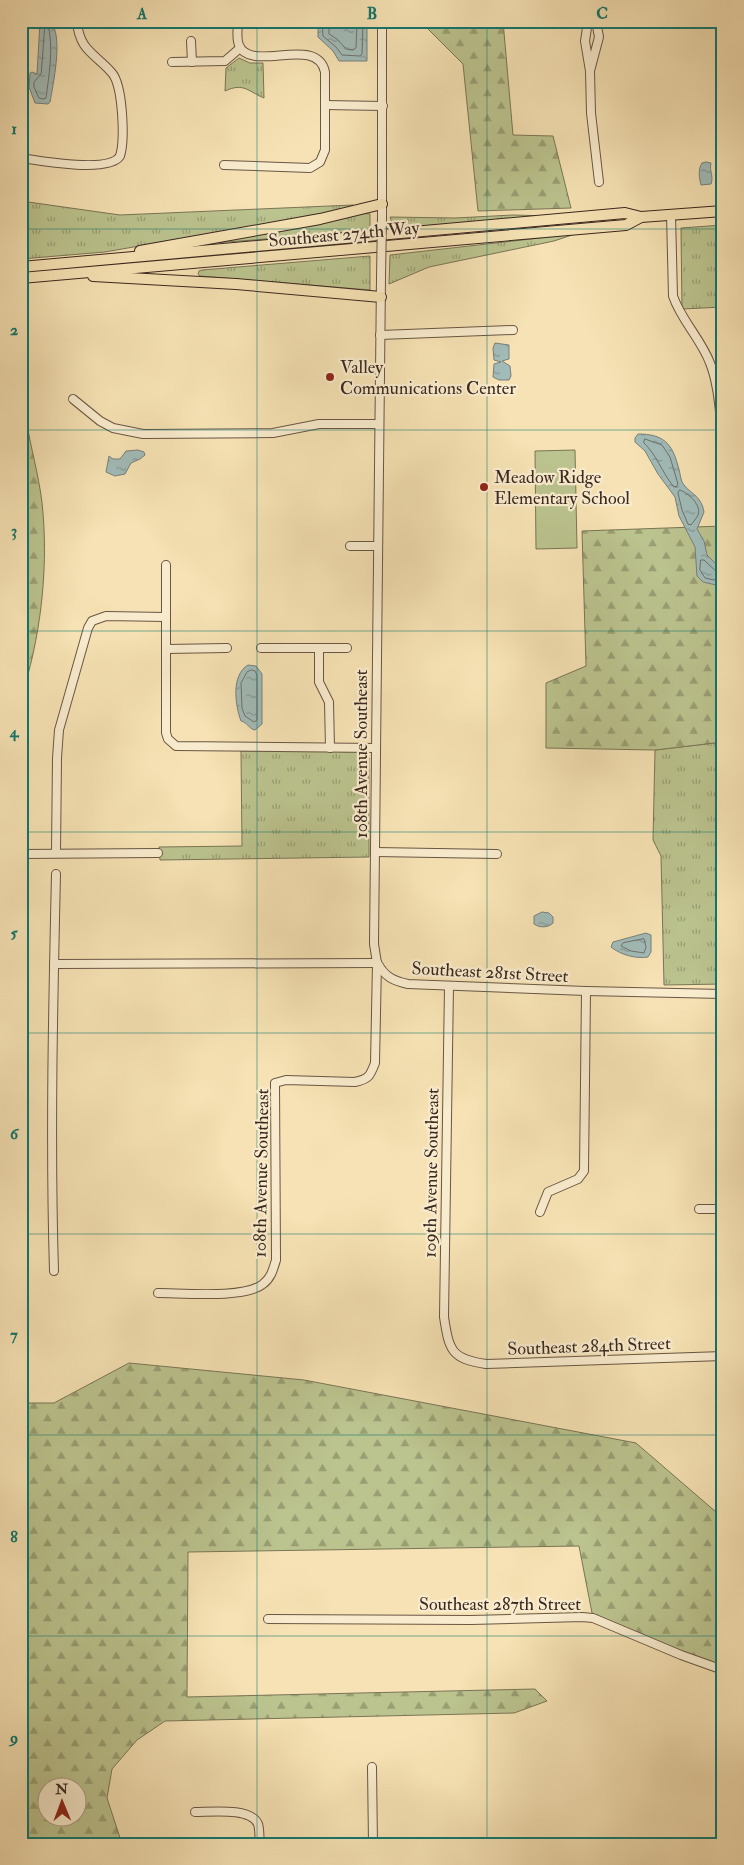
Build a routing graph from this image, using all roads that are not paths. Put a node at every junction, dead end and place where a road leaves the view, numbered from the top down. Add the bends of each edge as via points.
1 (77, 21) edge
2 (238, 21) edge
3 (382, 21) edge
4 (588, 21) edge
5 (596, 21) edge
6 (192, 41) dead end
7 (240, 48) junction
8 (172, 62) dead end
9 (192, 62) junction
10 (590, 71) junction
11 (325, 106) junction
12 (383, 106) junction
13 (21, 158) edge
14 (224, 165) dead end
15 (599, 182) dead end
16 (382, 204) junction
17 (723, 211) edge
18 (671, 215) junction
19 (641, 217) junction
20 (81, 262) junction
21 (21, 267) edge
22 (47, 275) junction
23 (21, 278) edge
24 (380, 297) junction
25 (513, 330) dead end
26 (380, 335) junction
27 (73, 399) dead end
28 (379, 424) junction
29 (723, 440) edge
30 (350, 546) dead end
31 (378, 546) junction
32 (166, 565) dead end
33 (166, 617) junction
34 (228, 648) dead end
35 (261, 648) dead end
36 (318, 648) junction
37 (347, 648) dead end
38 (166, 649) junction
39 (330, 748) junction
40 (376, 748) junction
41 (375, 852) junction
42 (56, 853) junction
43 (158, 853) dead end
44 (21, 854) edge
45 (497, 854) dead end
46 (56, 874) dead end
47 (377, 962) junction
48 (54, 964) junction
49 (448, 986) junction
50 (586, 991) junction
51 (723, 994) edge
52 (723, 1209) edge
53 (699, 1210) dead end
54 (540, 1212) dead end
55 (54, 1271) dead end
56 (158, 1293) dead end
57 (723, 1356) edge
58 (458, 1357) joint
59 (268, 1618) dead end
60 (723, 1670) edge
61 (372, 1767) dead end
62 (195, 1812) dead end
63 (260, 1844) edge
64 (373, 1844) edge

1 - 13 street via 84,46 112,72 120,88 122,152 118,160 107,165 53,164
2 - 7 street
3 - 12 street, 108th Avenue Southeast
4 - 10 street via 585,41
5 - 10 street via 598,38
6 - 9 street
7 - 9 street via 226,61
7 - 11 street via 251,55 307,55 316,58 325,72
8 - 9 street
10 - 15 street
11 - 12 street
11 - 14 street via 325,150 320,162 310,168
12 - 16 street, 108th Avenue Southeast
16 - 20 main road via 320,219
16 - 24 street, 108th Avenue Southeast, bridge
17 - 18 main road, Southeast 274th Way
18 - 19 main road, Southeast 274th Way
18 - 29 street via 673,296 711,365
19 - 20 main road, Southeast 274th Way via 625,213
19 - 22 main road, Southeast 274th Way via 626,225
20 - 21 main road
22 - 23 main road
22 - 24 main road via 236,284
24 - 26 street, 108th Avenue Southeast
25 - 26 street
26 - 28 street, 108th Avenue Southeast
27 - 28 street via 113,428 143,434 272,433 320,424
28 - 31 street, 108th Avenue Southeast
30 - 31 street
31 - 40 street, 108th Avenue Southeast
32 - 33 street
33 - 38 street
33 - 42 street via 106,616 92,621 59,730
34 - 38 street
35 - 36 street
36 - 37 street
36 - 39 street via 320,685 329,702
38 - 39 street via 166,733 176,746
39 - 40 street
40 - 41 street, 108th Avenue Southeast
41 - 45 street
41 - 47 street, 108th Avenue Southeast via 374,944
42 - 43 street
42 - 44 street
46 - 48 street
47 - 48 street
47 - 49 street, Southeast 281st Street via 382,972 396,982
47 - 56 street, 108th Avenue Southeast via 375,1063 370,1076 355,1082 286,1080 275,1083 276,1260 272,1274 263,1285 238,1293
48 - 55 street
49 - 50 street, Southeast 281st Street
49 - 58 street, 109th Avenue Southeast via 444,1317 447,1337
50 - 51 street, Southeast 281st Street
50 - 54 street via 584,1171 578,1178 548,1192
52 - 53 street
57 - 58 street, Southeast 284th Street via 486,1364
59 - 60 street, Southeast 287th Street via 594,1618
61 - 64 street
62 - 63 street via 235,1812 249,1816 258,1824

